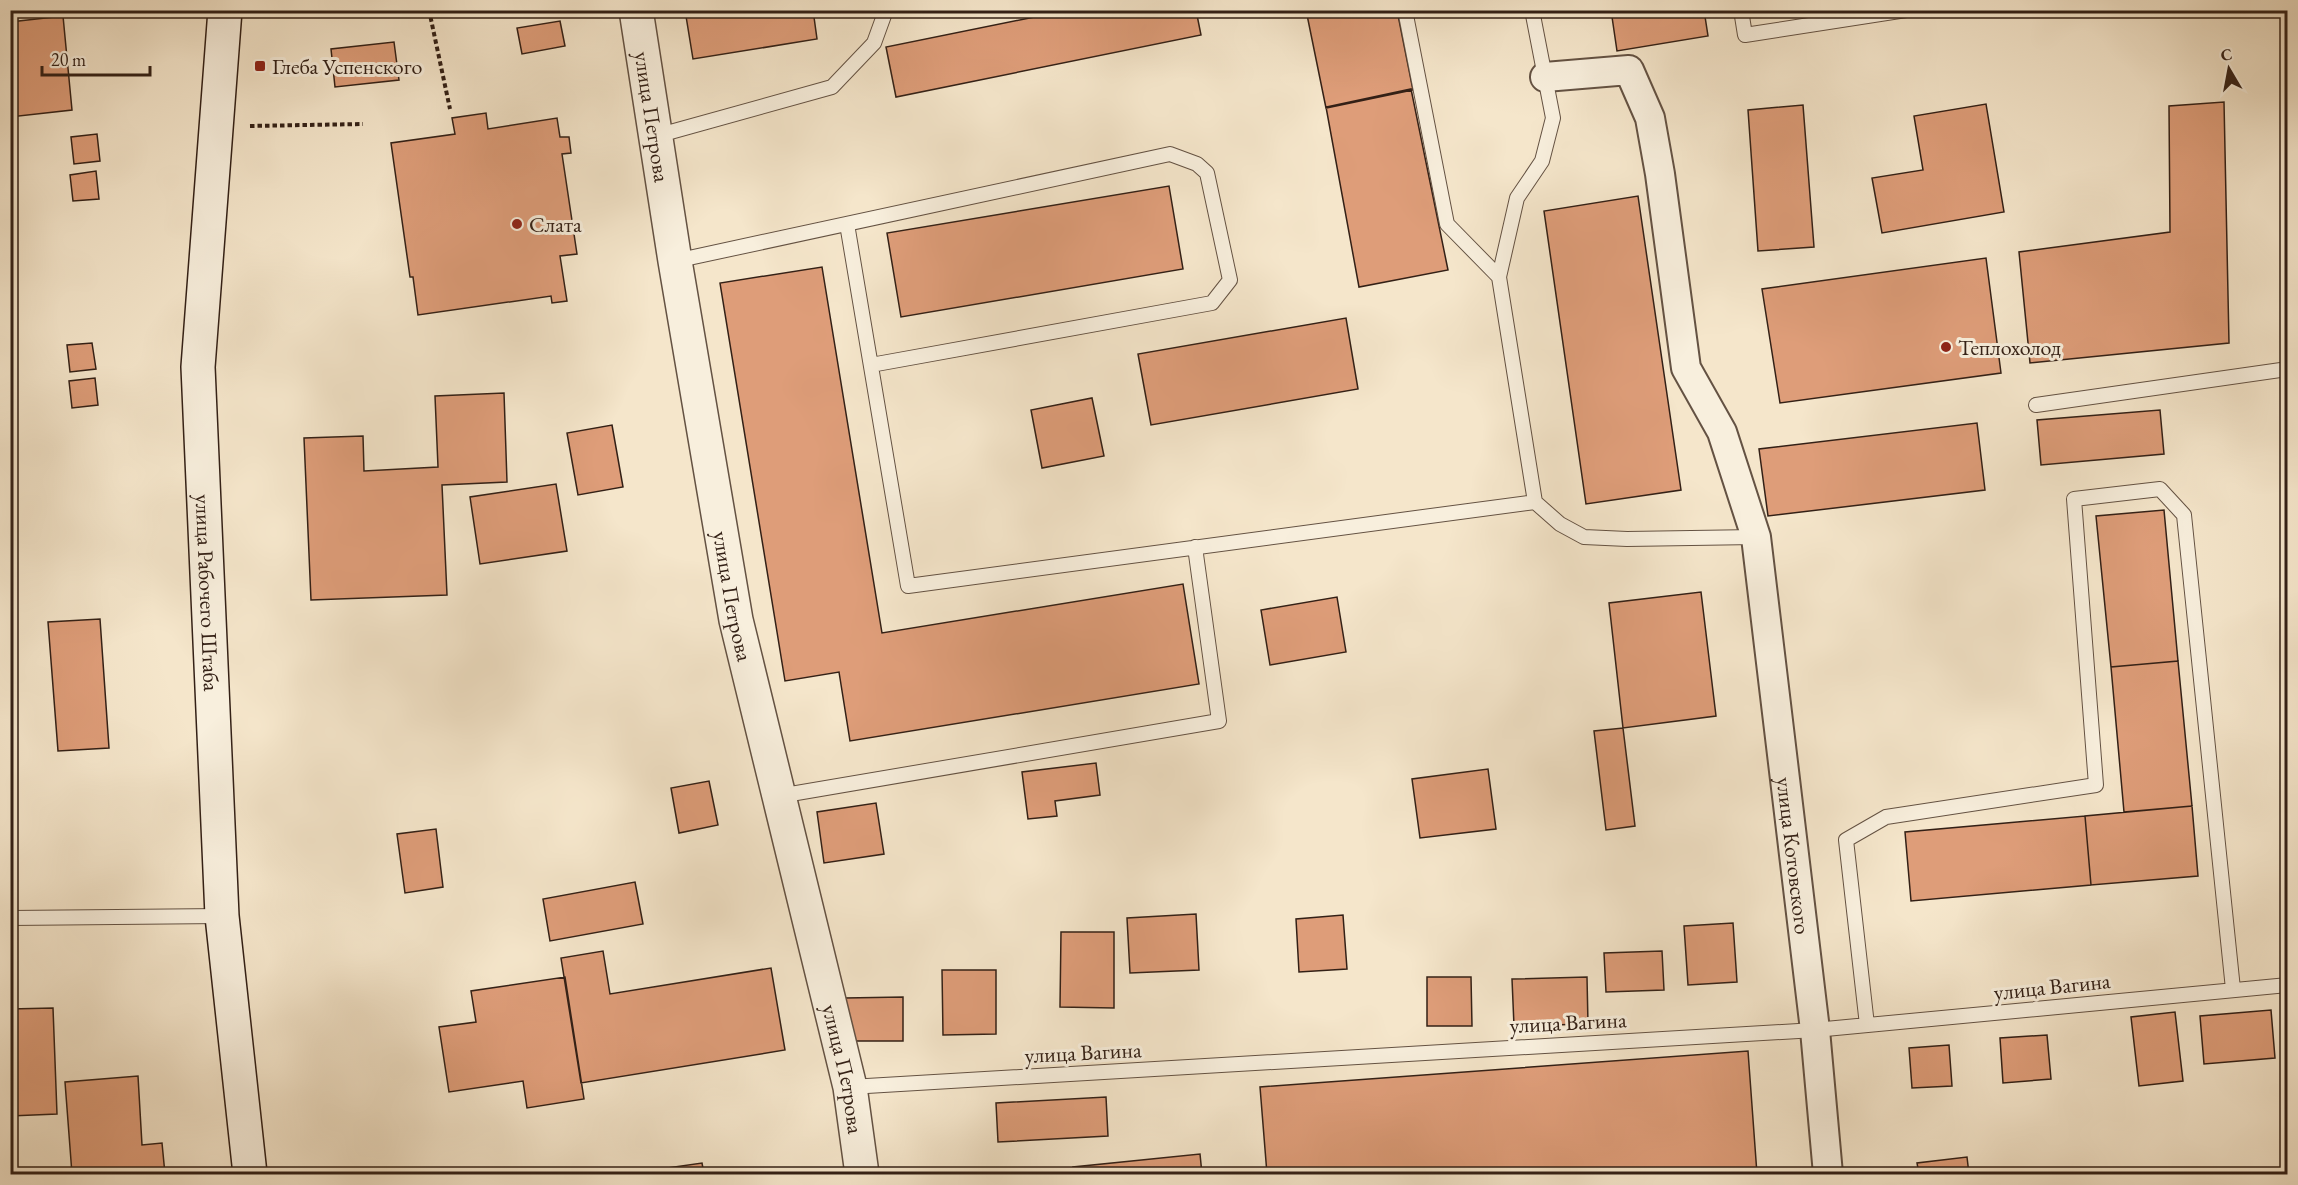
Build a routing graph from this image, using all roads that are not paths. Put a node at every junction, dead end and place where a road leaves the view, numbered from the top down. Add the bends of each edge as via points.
1 (225, 10) edge
2 (636, 10) edge
3 (886, 10) edge
4 (1405, 10) edge
5 (1532, 10) edge
6 (1741, 10) edge
7 (1906, 10) edge
8 (1545, 77) junction
9 (656, 136) junction
10 (847, 224) junction
11 (675, 261) junction
12 (1500, 277) junction
13 (870, 365) junction
14 (2288, 369) edge
15 (2036, 405) dead end
16 (1535, 502) junction
17 (1756, 537) junction
18 (1196, 547) junction
19 (779, 796) junction
20 (222, 916) junction
21 (10, 918) edge
22 (2288, 986) edge
23 (2233, 989) junction
24 (1867, 1025) junction
25 (1815, 1030) junction
26 (850, 1087) junction
27 (250, 1174) edge
28 (862, 1174) edge
29 (1828, 1174) edge

1 - 20 street, улица Рабочего Штаба via 198,367
2 - 9 street, улица Петрова
3 - 9 lane via 874,43 832,87
4 - 12 lane via 1448,224
5 - 8 lane
6 - 7 lane via 1745,35
8 - 12 lane via 1553,118 1542,161 1517,198
8 - 17 street, улица Котовского via 1629,70 1650,118 1686,368 1722,432
9 - 11 street, улица Петрова
10 - 11 lane
10 - 13 lane
10 - 13 lane via 1170,154 1197,164 1207,173 1230,280 1212,303
11 - 19 street, улица Петрова via 736,620
12 - 16 lane
13 - 18 lane via 908,586
14 - 15 lane
16 - 17 lane via 1560,524 1584,537
16 - 18 lane
17 - 25 street, улица Котовского
18 - 19 lane via 1219,721
19 - 26 street, улица Петрова
20 - 21 lane
20 - 27 street, улица Рабочего Штаба
22 - 23 lane, улица Вагина
23 - 24 lane, улица Вагина
23 - 24 lane via 2184,515 2160,489 2074,500 2096,785 1886,818 1846,840
24 - 25 lane, улица Вагина
25 - 26 lane, улица Вагина
25 - 29 street, улица Котовского
26 - 28 street, улица Петрова

